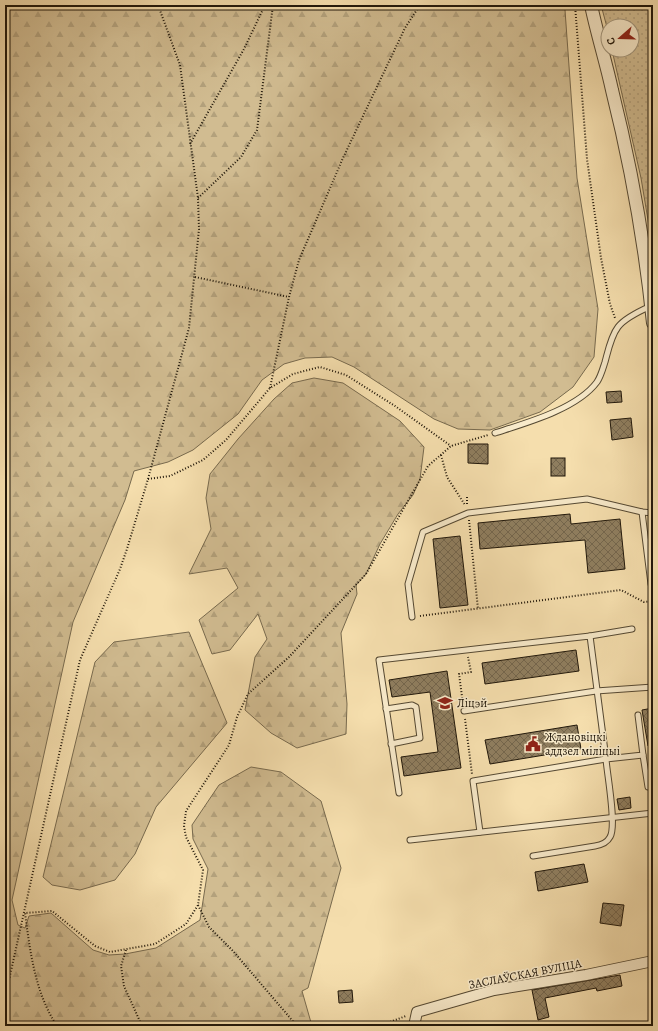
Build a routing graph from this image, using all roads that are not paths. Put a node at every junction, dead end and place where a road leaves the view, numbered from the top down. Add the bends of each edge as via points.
1 (591, 5) edge
2 (651, 306) junction
3 (653, 323) edge
4 (495, 433) road end
5 (642, 512) junction
6 (653, 513) edge
7 (651, 584) dead end
8 (412, 617) road end
9 (632, 629) dead end
10 (590, 636) junction
11 (653, 687) edge
12 (596, 691) junction
13 (386, 709) junction
14 (464, 711) dead end
15 (638, 715) dead end
16 (391, 744) junction
17 (643, 755) junction
18 (606, 759) junction
19 (648, 787) dead end
20 (399, 794) dead end
21 (653, 813) edge
22 (612, 817) junction
23 (480, 832) junction
24 (410, 840) dead end
25 (533, 856) dead end
26 (653, 961) edge
27 (414, 1026) edge

1 - 2 street via 630,176
2 - 3 street
2 - 4 lane via 618,327 598,380 589,392 537,420
5 - 6 lane
5 - 7 lane
5 - 8 lane via 587,499 468,513 423,532 408,584
9 - 10 lane
10 - 12 lane
10 - 13 lane via 379,660
11 - 12 lane
12 - 14 lane
12 - 18 lane
13 - 16 lane
13 - 16 lane via 412,705 416,707 420,738
15 - 17 lane
16 - 20 lane
17 - 18 lane
17 - 19 lane
18 - 22 lane
18 - 23 lane via 473,781
21 - 22 lane
22 - 23 lane
22 - 25 lane via 611,837 601,844
23 - 24 lane
26 - 27 street, ЗАСЛАЎСКАЯ ВУЛІЦА via 494,990 417,1012

